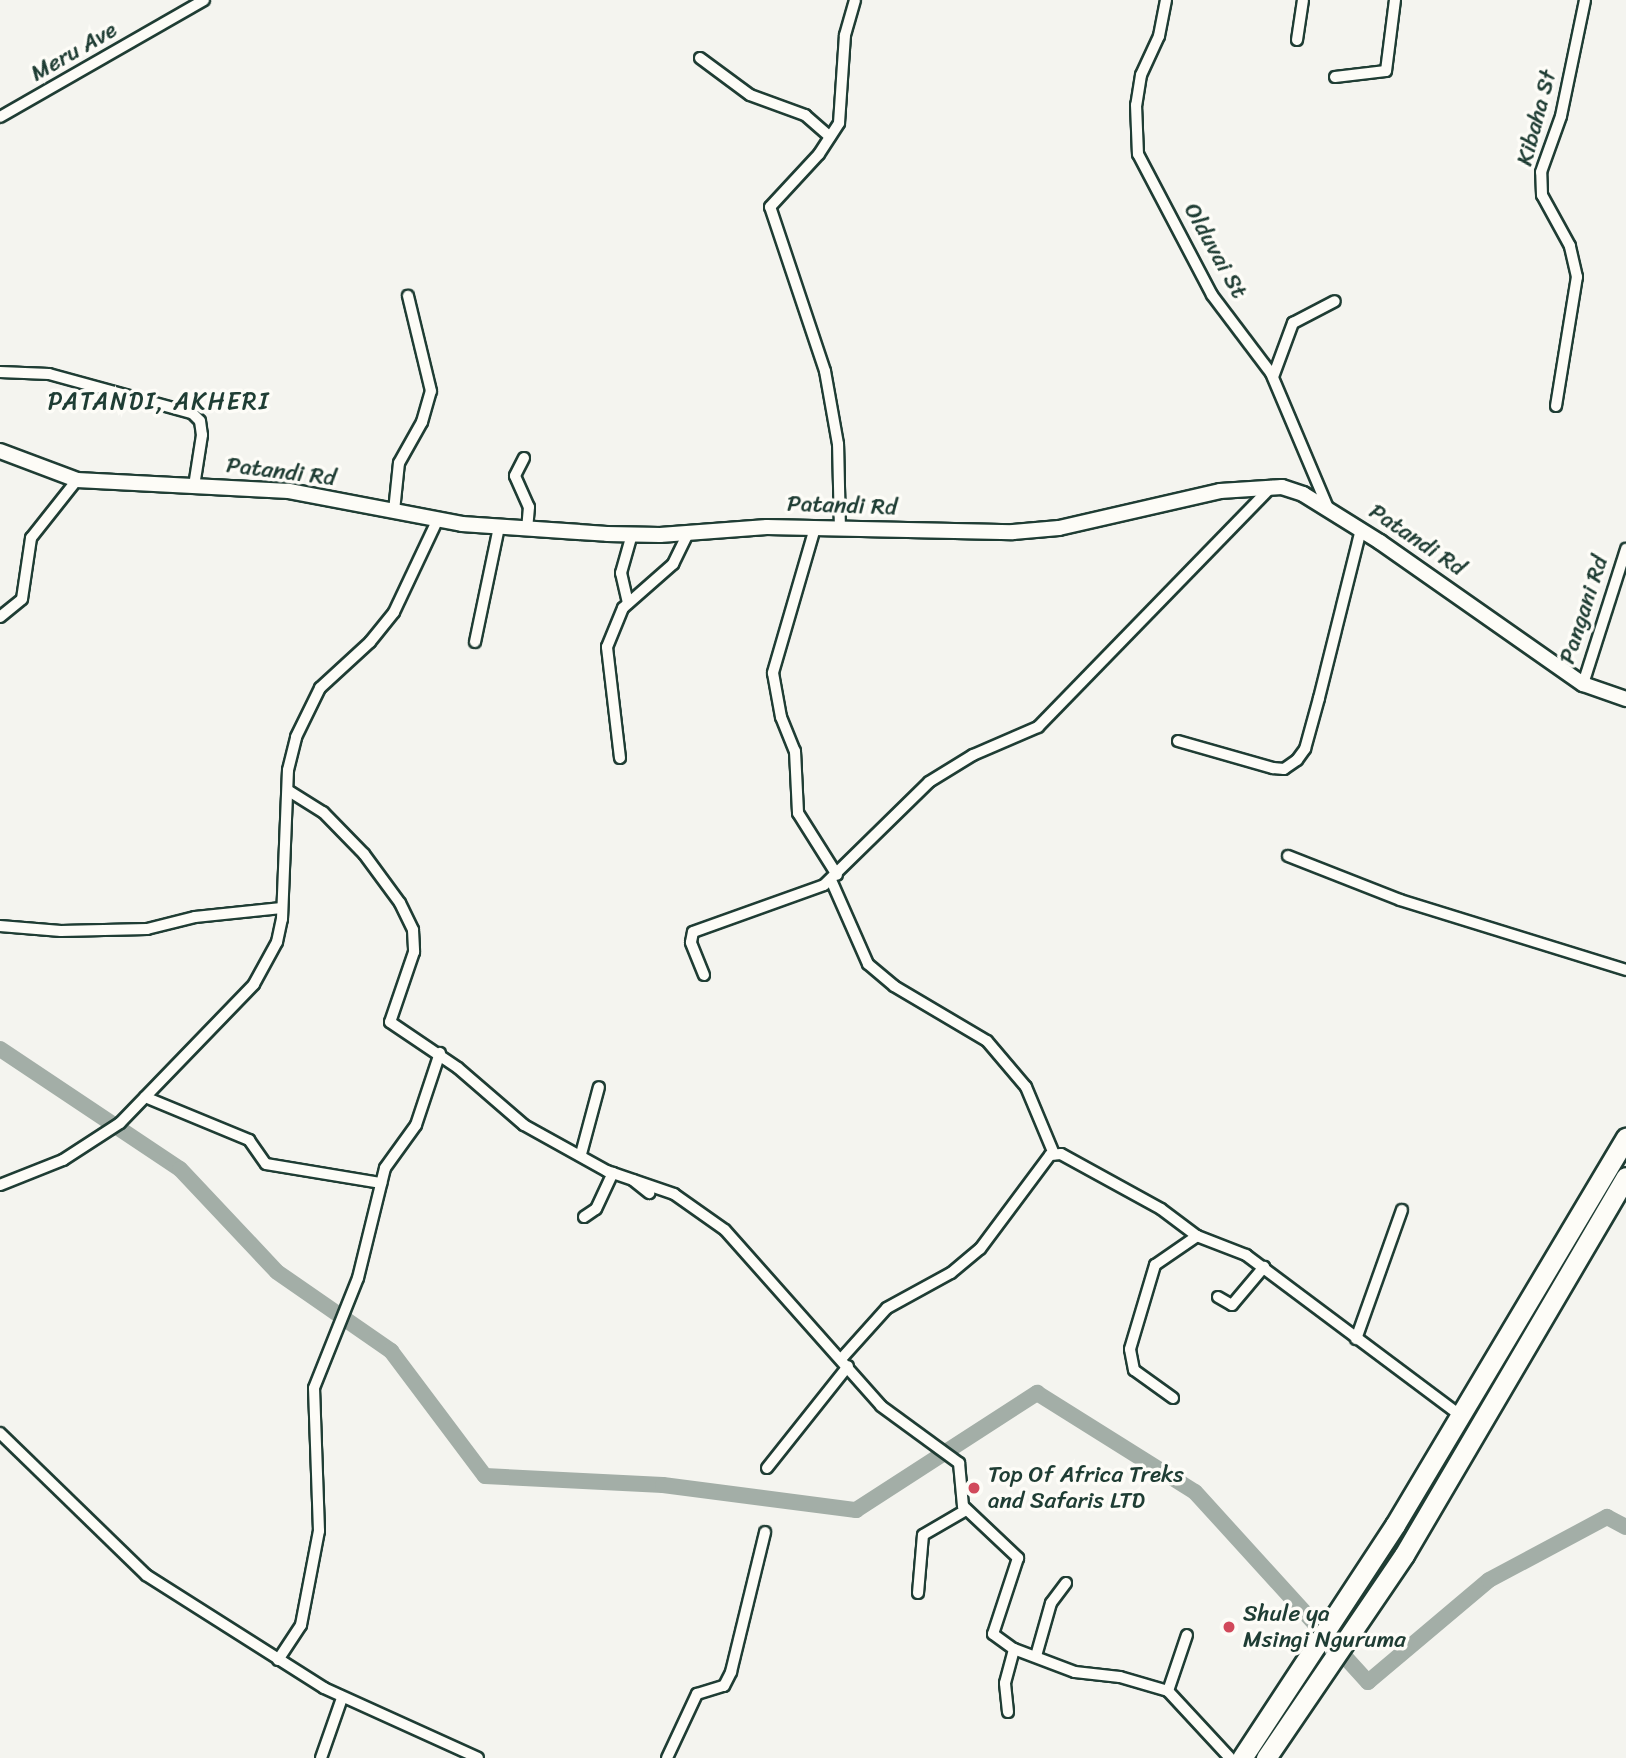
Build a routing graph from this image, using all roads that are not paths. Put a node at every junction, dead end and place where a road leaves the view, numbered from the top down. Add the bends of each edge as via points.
1 (204, 0) edge
2 (855, 0) edge
3 (1166, 0) edge
4 (1303, 0) edge
5 (1395, 0) edge
6 (1585, 0) edge
7 (1297, 40) dead end
8 (700, 58) dead end
9 (1335, 78) dead end
10 (0, 117) edge
11 (830, 137) junction
12 (408, 296) dead end
13 (1335, 301) dead end
14 (0, 372) edge
15 (1273, 377) junction
16 (1556, 406) dead end
17 (0, 451) edge
18 (524, 458) dead end
19 (77, 480) junction
20 (194, 486) junction
21 (1272, 486) junction
22 (1328, 508) junction
23 (394, 511) junction
24 (438, 519) junction
25 (499, 527) junction
26 (815, 528) junction
27 (1361, 529) junction
28 (527, 530) junction
29 (840, 530) junction
30 (688, 533) junction
31 (632, 534) junction
32 (1626, 548) edge
33 (628, 603) junction
34 (0, 617) edge
35 (475, 642) dead end
36 (1583, 684) junction
37 (1626, 699) edge
38 (1178, 741) dead end
39 (620, 758) dead end
40 (289, 791) junction
41 (1288, 856) dead end
42 (834, 878) junction
43 (282, 908) junction
44 (0, 926) edge
45 (1626, 970) edge
46 (704, 975) dead end
47 (440, 1054) junction
48 (598, 1087) dead end
49 (145, 1097) junction
50 (1626, 1138) edge
51 (581, 1154) junction
52 (1054, 1154) junction
53 (613, 1173) junction
54 (1603, 1176) junction
55 (633, 1180) junction
56 (1624, 1181) edge
57 (381, 1183) junction
58 (0, 1185) edge
59 (649, 1193) dead end
60 (1402, 1210) dead end
61 (584, 1217) dead end
62 (1197, 1236) junction
63 (1264, 1267) junction
64 (1218, 1297) dead end
65 (1356, 1339) junction
66 (845, 1362) junction
67 (1173, 1398) dead end
68 (1460, 1415) junction
69 (0, 1433) edge
70 (767, 1468) dead end
71 (966, 1510) junction
72 (765, 1532) dead end
73 (1066, 1583) dead end
74 (918, 1592) dead end
75 (1187, 1635) dead end
76 (1014, 1648) junction
77 (1036, 1656) junction
78 (278, 1660) junction
79 (1168, 1691) junction
80 (342, 1698) junction
81 (1008, 1713) dead end
82 (321, 1758) edge
83 (478, 1758) edge
84 (667, 1758) edge
85 (1230, 1758) edge
86 (1242, 1758) edge
87 (1266, 1758) edge

1 - 10 street, Meru Ave
2 - 11 street via 845,35 842,111
3 - 15 street, Olduvai St via 1159,36 1141,75 1136,105 1138,154 1212,295
4 - 7 street
5 - 9 street via 1386,71
6 - 16 street, Kibaha St via 1561,116 1541,172 1542,195 1570,246 1577,277
8 - 11 street via 751,95 805,115
11 - 29 street via 770,207 825,371 838,444
12 - 23 street via 430,391 422,422 399,463
13 - 15 street via 1293,323
14 - 20 street via 49,374 192,413 200,421 202,435
15 - 22 street, Olduvai St
17 - 19 street, Patandi Rd
18 - 28 street via 515,476 529,507
19 - 20 street, Patandi Rd
19 - 34 street via 31,538 22,599
20 - 23 street, Patandi Rd via 289,491
21 - 22 street, Patandi Rd via 1303,494
21 - 29 street, Patandi Rd via 1220,491 1059,528
21 - 42 street via 1038,727 973,755 929,782
22 - 27 street, Patandi Rd
23 - 24 street, Patandi Rd
24 - 25 street, Patandi Rd
24 - 40 street via 394,612 314,698 289,753
25 - 28 street, Patandi Rd
25 - 35 street
26 - 29 street, Patandi Rd
26 - 30 street, Patandi Rd
26 - 42 street via 773,673 781,717 795,751 798,813
27 - 36 street, Patandi Rd
27 - 38 street via 1305,749 1297,760 1284,769 1273,768
28 - 31 street, Patandi Rd
30 - 31 street, Patandi Rd
30 - 33 street via 673,564
31 - 33 street via 621,573
32 - 36 street, Pangani Rd
33 - 39 street via 605,660
36 - 37 street, Patandi Rd
40 - 43 street
40 - 47 street via 331,819 400,903 415,947 389,1020
41 - 45 street via 1400,900
42 - 46 street via 693,932 691,942
42 - 52 street via 868,964 894,986 987,1041 1026,1087
43 - 44 street via 195,917 147,929 61,931
43 - 49 street via 277,942 254,984
47 - 51 street via 524,1125
47 - 57 street via 416,1125 390,1156
48 - 51 street
49 - 57 street via 249,1140 266,1164
49 - 58 street via 120,1124 63,1160
50 - 54 highway
51 - 53 street
52 - 62 street via 1161,1209
52 - 66 street via 980,1248 951,1273 887,1308
53 - 55 street
53 - 61 street via 596,1209
54 - 56 highway
54 - 68 highway
55 - 59 street
55 - 66 street via 674,1194 725,1230
56 - 87 highway via 1404,1555
57 - 78 street via 358,1278 314,1388 319,1531 301,1625
60 - 65 street
62 - 63 street
62 - 67 street via 1155,1265 1130,1349 1133,1370
63 - 64 street via 1232,1306
63 - 65 street
65 - 68 street
66 - 70 street
66 - 71 street via 881,1406 959,1463
68 - 86 highway via 1395,1525
69 - 78 street via 146,1575
71 - 74 street via 923,1535
71 - 76 street via 1018,1558 992,1630
72 - 84 street via 731,1672 723,1687 697,1694
73 - 77 street via 1051,1603
75 - 79 street
76 - 77 street
76 - 81 street via 1005,1683
77 - 79 street via 1075,1672 1120,1677
78 - 80 street
79 - 85 street
80 - 82 street
80 - 83 street

